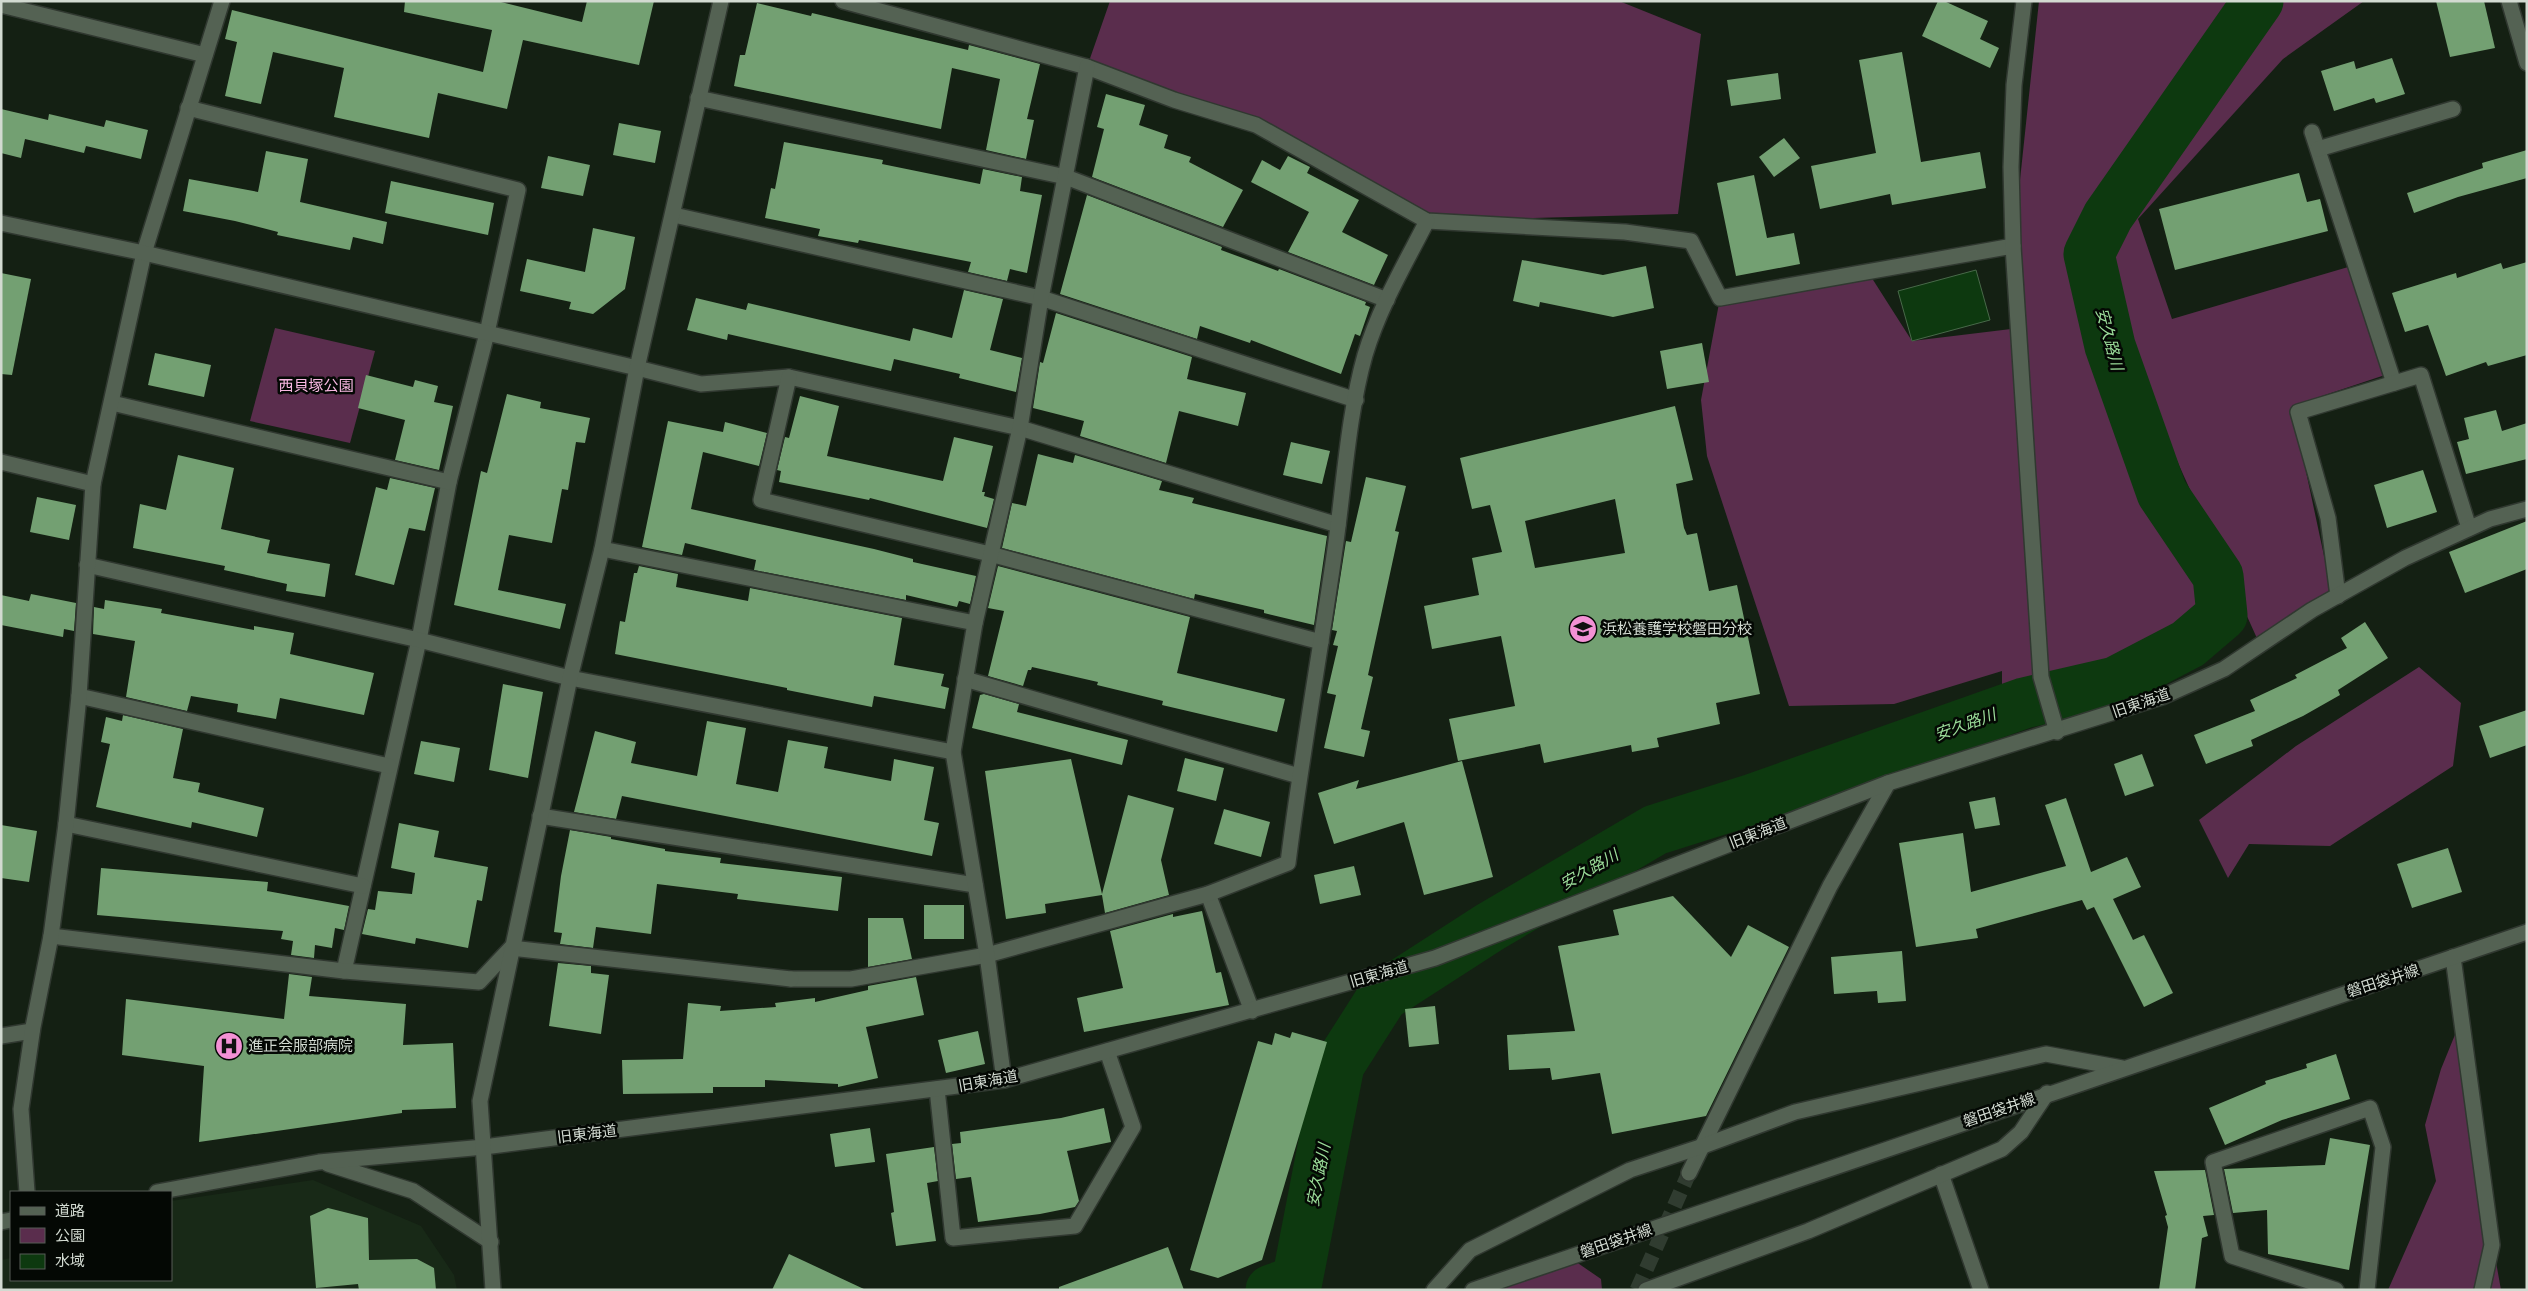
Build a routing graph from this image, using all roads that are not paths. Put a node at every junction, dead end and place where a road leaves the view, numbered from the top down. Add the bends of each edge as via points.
1 (222, 1) edge
2 (721, 1) edge
3 (843, 1) edge
4 (2024, 1) edge
5 (2510, 1) edge
6 (1, 5) edge
7 (205, 55) junction
8 (2527, 63) edge
9 (1087, 67) junction
10 (698, 98) junction
11 (188, 108) junction
12 (2453, 109) dead end
13 (2312, 132) dead end
14 (2318, 149) junction
15 (1066, 176) junction
16 (674, 216) junction
17 (1427, 221) junction
18 (1, 223) edge
19 (2013, 246) junction
20 (144, 253) junction
21 (1041, 298) junction
22 (1387, 300) junction
23 (487, 333) junction
24 (638, 368) junction
25 (790, 377) junction
26 (2394, 384) junction
27 (1356, 400) junction
28 (112, 403) junction
29 (1020, 428) junction
30 (1, 462) edge
31 (449, 482) junction
32 (93, 484) junction
33 (2527, 509) edge
34 (1338, 525) junction
35 (2469, 528) junction
36 (602, 549) junction
37 (990, 554) junction
38 (87, 564) junction
39 (2338, 596) junction
40 (975, 623) junction
41 (419, 640) junction
42 (1321, 642) junction
43 (570, 678) junction
44 (965, 679) junction
45 (79, 696) junction
46 (2057, 732) junction
47 (953, 752) junction
48 (389, 766) junction
49 (1298, 776) junction
50 (1888, 783) junction
51 (540, 816) junction
52 (66, 824) junction
53 (975, 885) junction
54 (363, 886) junction
55 (1208, 894) junction
56 (2527, 932) edge
57 (51, 936) junction
58 (511, 948) junction
59 (987, 955) junction
60 (2453, 957) junction
61 (344, 971) junction
62 (1252, 1011) junction
63 (32, 1031) junction
64 (1, 1036) edge
65 (1107, 1051) junction
66 (2122, 1068) junction
67 (1004, 1080) junction
68 (937, 1089) junction
69 (2047, 1093) junction
70 (1703, 1146) junction
71 (484, 1147) junction
72 (319, 1162) junction
73 (1689, 1173) tunnel mouth
74 (1941, 1174) junction
75 (27, 1191) edge
76 (162, 1191) edge
77 (491, 1242) junction
78 (493, 1290) edge
79 (1434, 1290) edge
80 (1473, 1290) edge
81 (1646, 1290) edge
82 (1981, 1290) edge
83 (2336, 1290) edge
84 (2367, 1290) edge
85 (2482, 1290) edge

1 - 7 street
2 - 10 street
3 - 9 street
4 - 19 street via 2014,85
5 - 8 street
6 - 7 street
7 - 11 street
9 - 15 street
9 - 17 street via 1174,100 1256,125
10 - 15 street
10 - 16 street
11 - 20 street
11 - 23 street via 518,190
12 - 14 street
13 - 14 street
14 - 26 street
15 - 21 street
15 - 22 street
16 - 21 street
16 - 24 street
17 - 19 street via 1625,232 1691,241 1720,298
17 - 22 street
18 - 20 street
19 - 46 street via 2041,677
20 - 23 street
20 - 28 street
21 - 27 street
21 - 29 street
22 - 27 street via 1365,354
23 - 24 street
23 - 31 street
24 - 25 street via 701,384
24 - 36 street
25 - 29 street
25 - 37 street via 761,500
26 - 35 street via 2422,375
26 - 39 street via 2298,412 2328,518
27 - 34 street
28 - 31 street
28 - 32 street
29 - 34 street
29 - 37 street
30 - 32 street
31 - 41 street
32 - 38 street
33 - 35 street, 旧東海道
34 - 42 street
35 - 39 street, 旧東海道 via 2405,558
36 - 40 street
36 - 43 street
37 - 40 street
37 - 42 street
38 - 41 street
38 - 45 street
39 - 46 street, 旧東海道 via 2224,669 2162,697
40 - 44 street
41 - 43 street
41 - 48 street
42 - 49 street
43 - 47 street
43 - 51 street
44 - 47 street
44 - 49 street
45 - 48 street
45 - 52 street
46 - 50 street, 旧東海道
47 - 53 street
48 - 54 street
49 - 55 street via 1288,863
50 - 62 street, 旧東海道 via 1436,958
50 - 70 street via 1830,886
51 - 53 street
51 - 58 street
52 - 54 street
52 - 57 street
53 - 59 street
54 - 61 street
55 - 59 street
55 - 62 street
56 - 60 street, 磐田袋井線
57 - 61 street
57 - 63 street
58 - 59 street via 791,979 851,980
58 - 61 street via 479,982
58 - 71 street via 480,1101
59 - 67 street
60 - 66 street, 磐田袋井線
60 - 85 street via 2492,1245
62 - 65 street, 旧東海道
63 - 64 street
63 - 75 street via 21,1109
65 - 67 street, 旧東海道
65 - 68 street via 1132,1127 1075,1226 954,1238
66 - 69 street, 磐田袋井線
66 - 70 street via 2046,1054 1795,1112
67 - 68 street, 旧東海道
68 - 71 street, 旧東海道
69 - 74 street via 2021,1132 2002,1149
69 - 80 street, 磐田袋井線
70 - 73 street
70 - 79 street via 1630,1170 1470,1250
71 - 72 street, 旧東海道
71 - 77 street
72 - 76 street, 旧東海道
72 - 77 street via 413,1190
74 - 81 street via 1808,1231
74 - 82 street
77 - 78 street
83 - 84 street via 2232,1256 2213,1162 2370,1108 2383,1147

